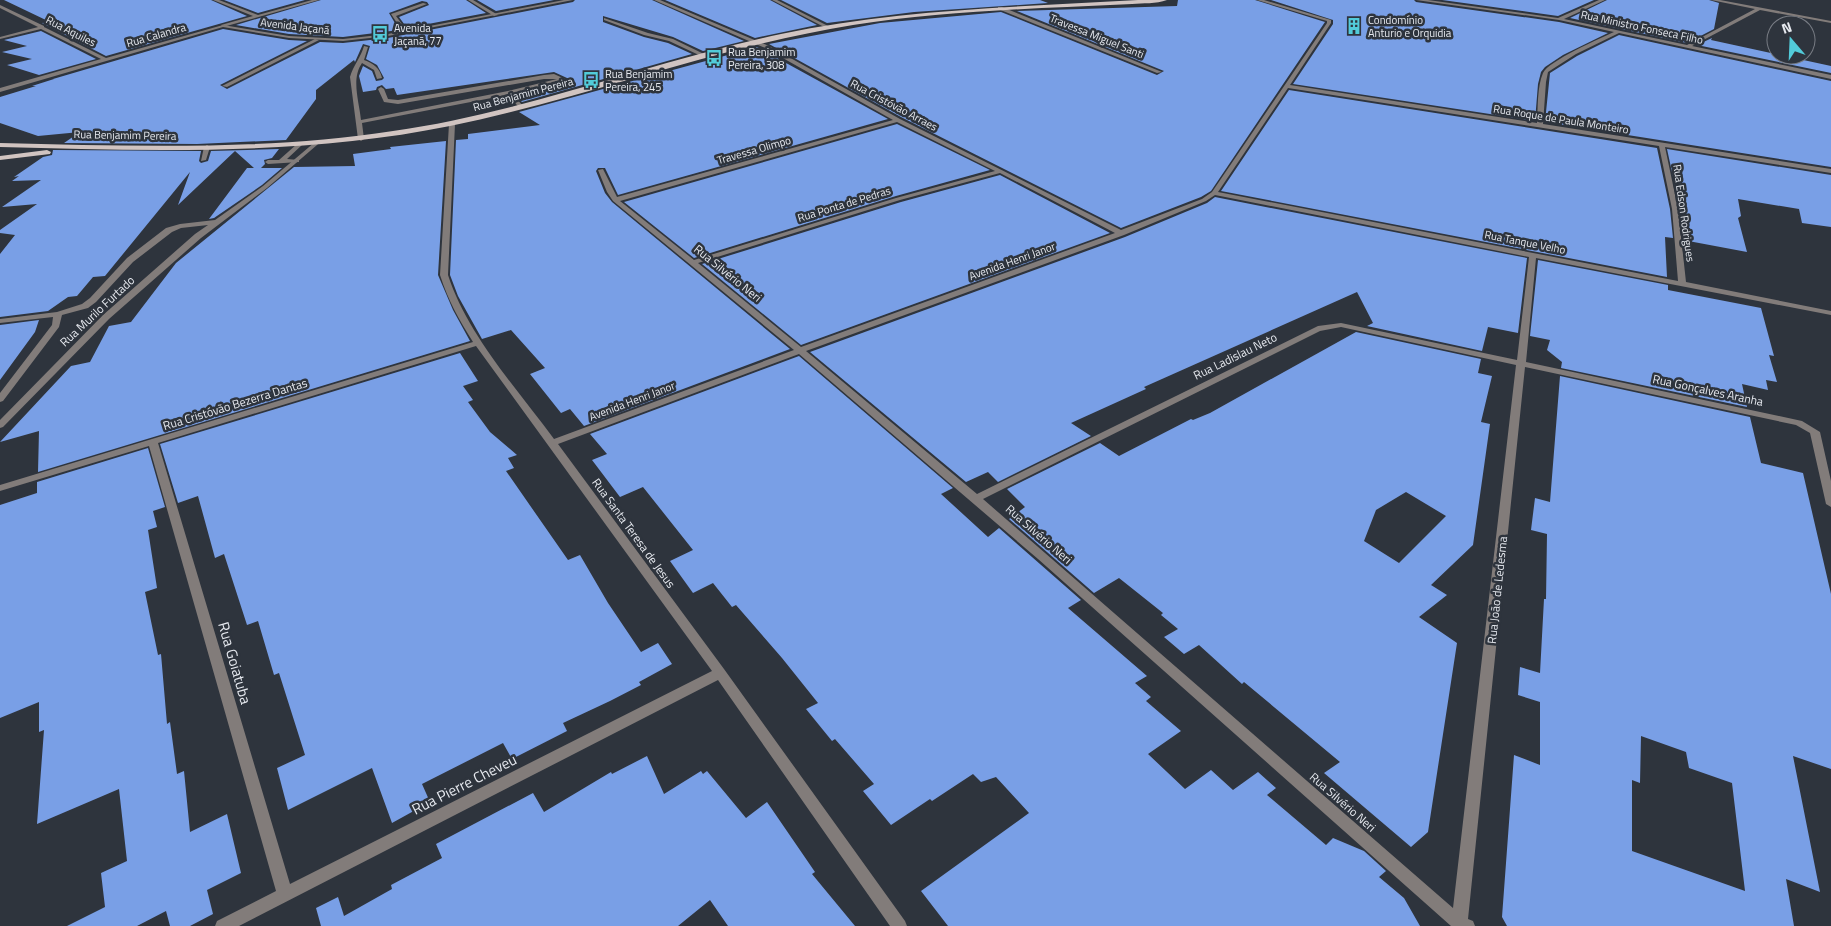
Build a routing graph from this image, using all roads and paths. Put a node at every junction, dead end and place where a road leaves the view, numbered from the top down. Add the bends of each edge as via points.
1 (215, 0) edge
2 (317, 0) edge
3 (470, 0) edge
4 (571, 0) edge
5 (656, 0) edge
6 (774, 0) edge
7 (1164, 0) edge
8 (1259, 0) edge
9 (1418, 0) edge
10 (1603, 0) edge
11 (1713, 0) edge
12 (425, 4) dead end
13 (0, 6) edge
14 (1000, 8) junction
15 (1759, 8) junction
16 (496, 15) junction
17 (257, 16) junction
18 (606, 19) dead end
19 (1559, 19) junction
20 (1831, 22) edge
21 (223, 26) junction
22 (42, 27) junction
23 (828, 27) junction
24 (405, 31) junction
25 (1618, 32) junction
26 (0, 38) edge
27 (317, 40) junction
28 (755, 41) junction
29 (365, 43) junction
30 (1686, 47) junction
31 (703, 55) junction
32 (106, 60) junction
33 (363, 60) junction
34 (1159, 72) dead end
35 (1831, 77) edge
36 (379, 78) dead end
37 (225, 86) dead end
38 (1287, 86) junction
39 (0, 90) edge
40 (382, 90) dead end
41 (508, 93) junction
42 (521, 107) junction
43 (898, 120) junction
44 (359, 122) junction
45 (452, 124) junction
46 (1540, 125) junction
47 (361, 138) junction
48 (315, 144) junction
49 (0, 145) edge
50 (299, 145) junction
51 (1662, 145) junction
52 (94, 147) junction
53 (207, 147) junction
54 (0, 158) edge
55 (203, 160) dead end
56 (297, 161) junction
57 (268, 162) dead end
58 (280, 162) junction
59 (601, 170) dead end
60 (1001, 170) junction
61 (1831, 171) edge
62 (1214, 193) junction
63 (615, 200) junction
64 (218, 222) junction
65 (1121, 234) junction
66 (1533, 255) junction
67 (694, 262) junction
68 (1682, 284) junction
69 (1831, 313) edge
70 (58, 314) junction
71 (0, 321) edge
72 (478, 343) junction
73 (800, 350) junction
74 (1522, 363) junction
75 (0, 399) edge
76 (0, 425) edge
77 (153, 442) junction
78 (552, 443) junction
79 (0, 488) edge
80 (977, 498) junction
81 (1831, 504) edge
82 (720, 672) junction
83 (284, 894) junction
84 (1462, 925) edge
85 (223, 926) edge
86 (899, 926) edge

1 - 17 street
2 - 17 street, Rua Calandra
3 - 16 street
4 - 16 street, Avenida Jaçanã
5 - 28 street, Rua Cristóvão Arraes
6 - 23 street
7 - 14 main road, Rua Benjamim Pereira
8 - 38 street, Avenida Henri Janor via 1329,20
9 - 19 street, Rua Ministro Fonseca Filho
10 - 19 street
11 - 15 street
12 - 24 street via 393,15
13 - 22 street, Rua Aquiles
14 - 23 main road, Rua Benjamim Pereira via 903,16
14 - 34 street, Travessa Miguel Santi
15 - 20 street
15 - 30 street
16 - 24 street, Avenida Jaçanã
17 - 21 street, Rua Calandra
18 - 31 street via 671,40
19 - 25 street, Rua Ministro Fonseca Filho
21 - 27 street, Avenida Jaçanã
21 - 32 street, Rua Calandra
22 - 26 street
22 - 32 street, Rua Aquiles
23 - 28 main road, Rua Benjamim Pereira
24 - 29 street, Avenida Jaçanã
25 - 30 street, Rua Ministro Fonseca Filho
25 - 46 street via 1546,71
27 - 29 street, Avenida Jaçanã
27 - 37 street
28 - 31 main road, Rua Benjamim Pereira
28 - 43 street, Rua Cristóvão Arraes
29 - 33 street
30 - 35 street, Rua Ministro Fonseca Filho
31 - 42 main road, Rua Benjamim Pereira
32 - 39 street, Rua Calandra
33 - 36 street via 373,65
33 - 44 street via 353,77
38 - 46 street, Rua Roque de Paula Monteiro
38 - 62 street, Avenida Henri Janor
40 - 41 street via 386,101 398,102 549,76 562,79
41 - 42 street
41 - 44 street
42 - 45 main road, Rua Benjamim Pereira
43 - 60 street, Rua Cristóvão Arraes
43 - 63 street, Travessa Olimpo
44 - 47 street
45 - 47 main road, Rua Benjamim Pereira
45 - 72 street, Rua Santa Teresa de Jesus via 444,275 450,294
46 - 51 street, Rua Roque de Paula Monteiro
47 - 48 main road, Rua Benjamim Pereira
48 - 50 main road, Rua Benjamim Pereira
48 - 56 street, Rua Murilo Furtado
49 - 52 main road, Rua Benjamim Pereira
50 - 53 main road, Rua Benjamim Pereira
50 - 58 street
51 - 61 street, Rua Roque de Paula Monteiro
51 - 68 street, Rua Edson Rodrigues via 1675,209
52 - 53 main road, Rua Benjamim Pereira
52 - 54 main road
53 - 55 street
56 - 58 street
56 - 64 street, Rua Murilo Furtado
57 - 58 street
59 - 63 street, Rua Silvério Neri
60 - 65 street, Rua Cristóvão Arraes
60 - 67 street, Rua Ponta de Pedras
62 - 65 street, Avenida Henri Janor
62 - 66 street, Rua Tanque Velho
63 - 67 street, Rua Silvério Neri
64 - 70 street, Rua Murilo Furtado via 169,230 130,260 94,300
64 - 76 street, Rua Murilo Furtado via 106,317
65 - 73 street, Avenida Henri Janor
66 - 68 street, Rua Tanque Velho
66 - 74 street, Rua João de Ledesma
67 - 73 street, Rua Silvério Neri
68 - 69 street, Rua Tanque Velho
70 - 71 street
70 - 75 street, Rua Murilo Furtado via 56,325
72 - 77 street, Rua Cristóvão Bezerra Dantas
72 - 78 street, Rua Santa Teresa de Jesus
73 - 78 street, Avenida Henri Janor
73 - 80 street, Rua Silvério Neri
74 - 80 street, Rua Ladislau Neto via 1341,325 1330,326 1318,329
74 - 81 street, Rua Gonçalves Aranha via 1809,427 1815,432
74 - 84 street, Rua João de Ledesma
77 - 79 street, Rua Cristóvão Bezerra Dantas
77 - 83 street, Rua Goiatuba
78 - 82 street, Rua Santa Teresa de Jesus
80 - 84 street, Rua Silvério Neri
82 - 83 street, Rua Pierre Cheveu
82 - 86 street, Rua Santa Teresa de Jesus
83 - 85 street, Rua Pierre Cheveu

